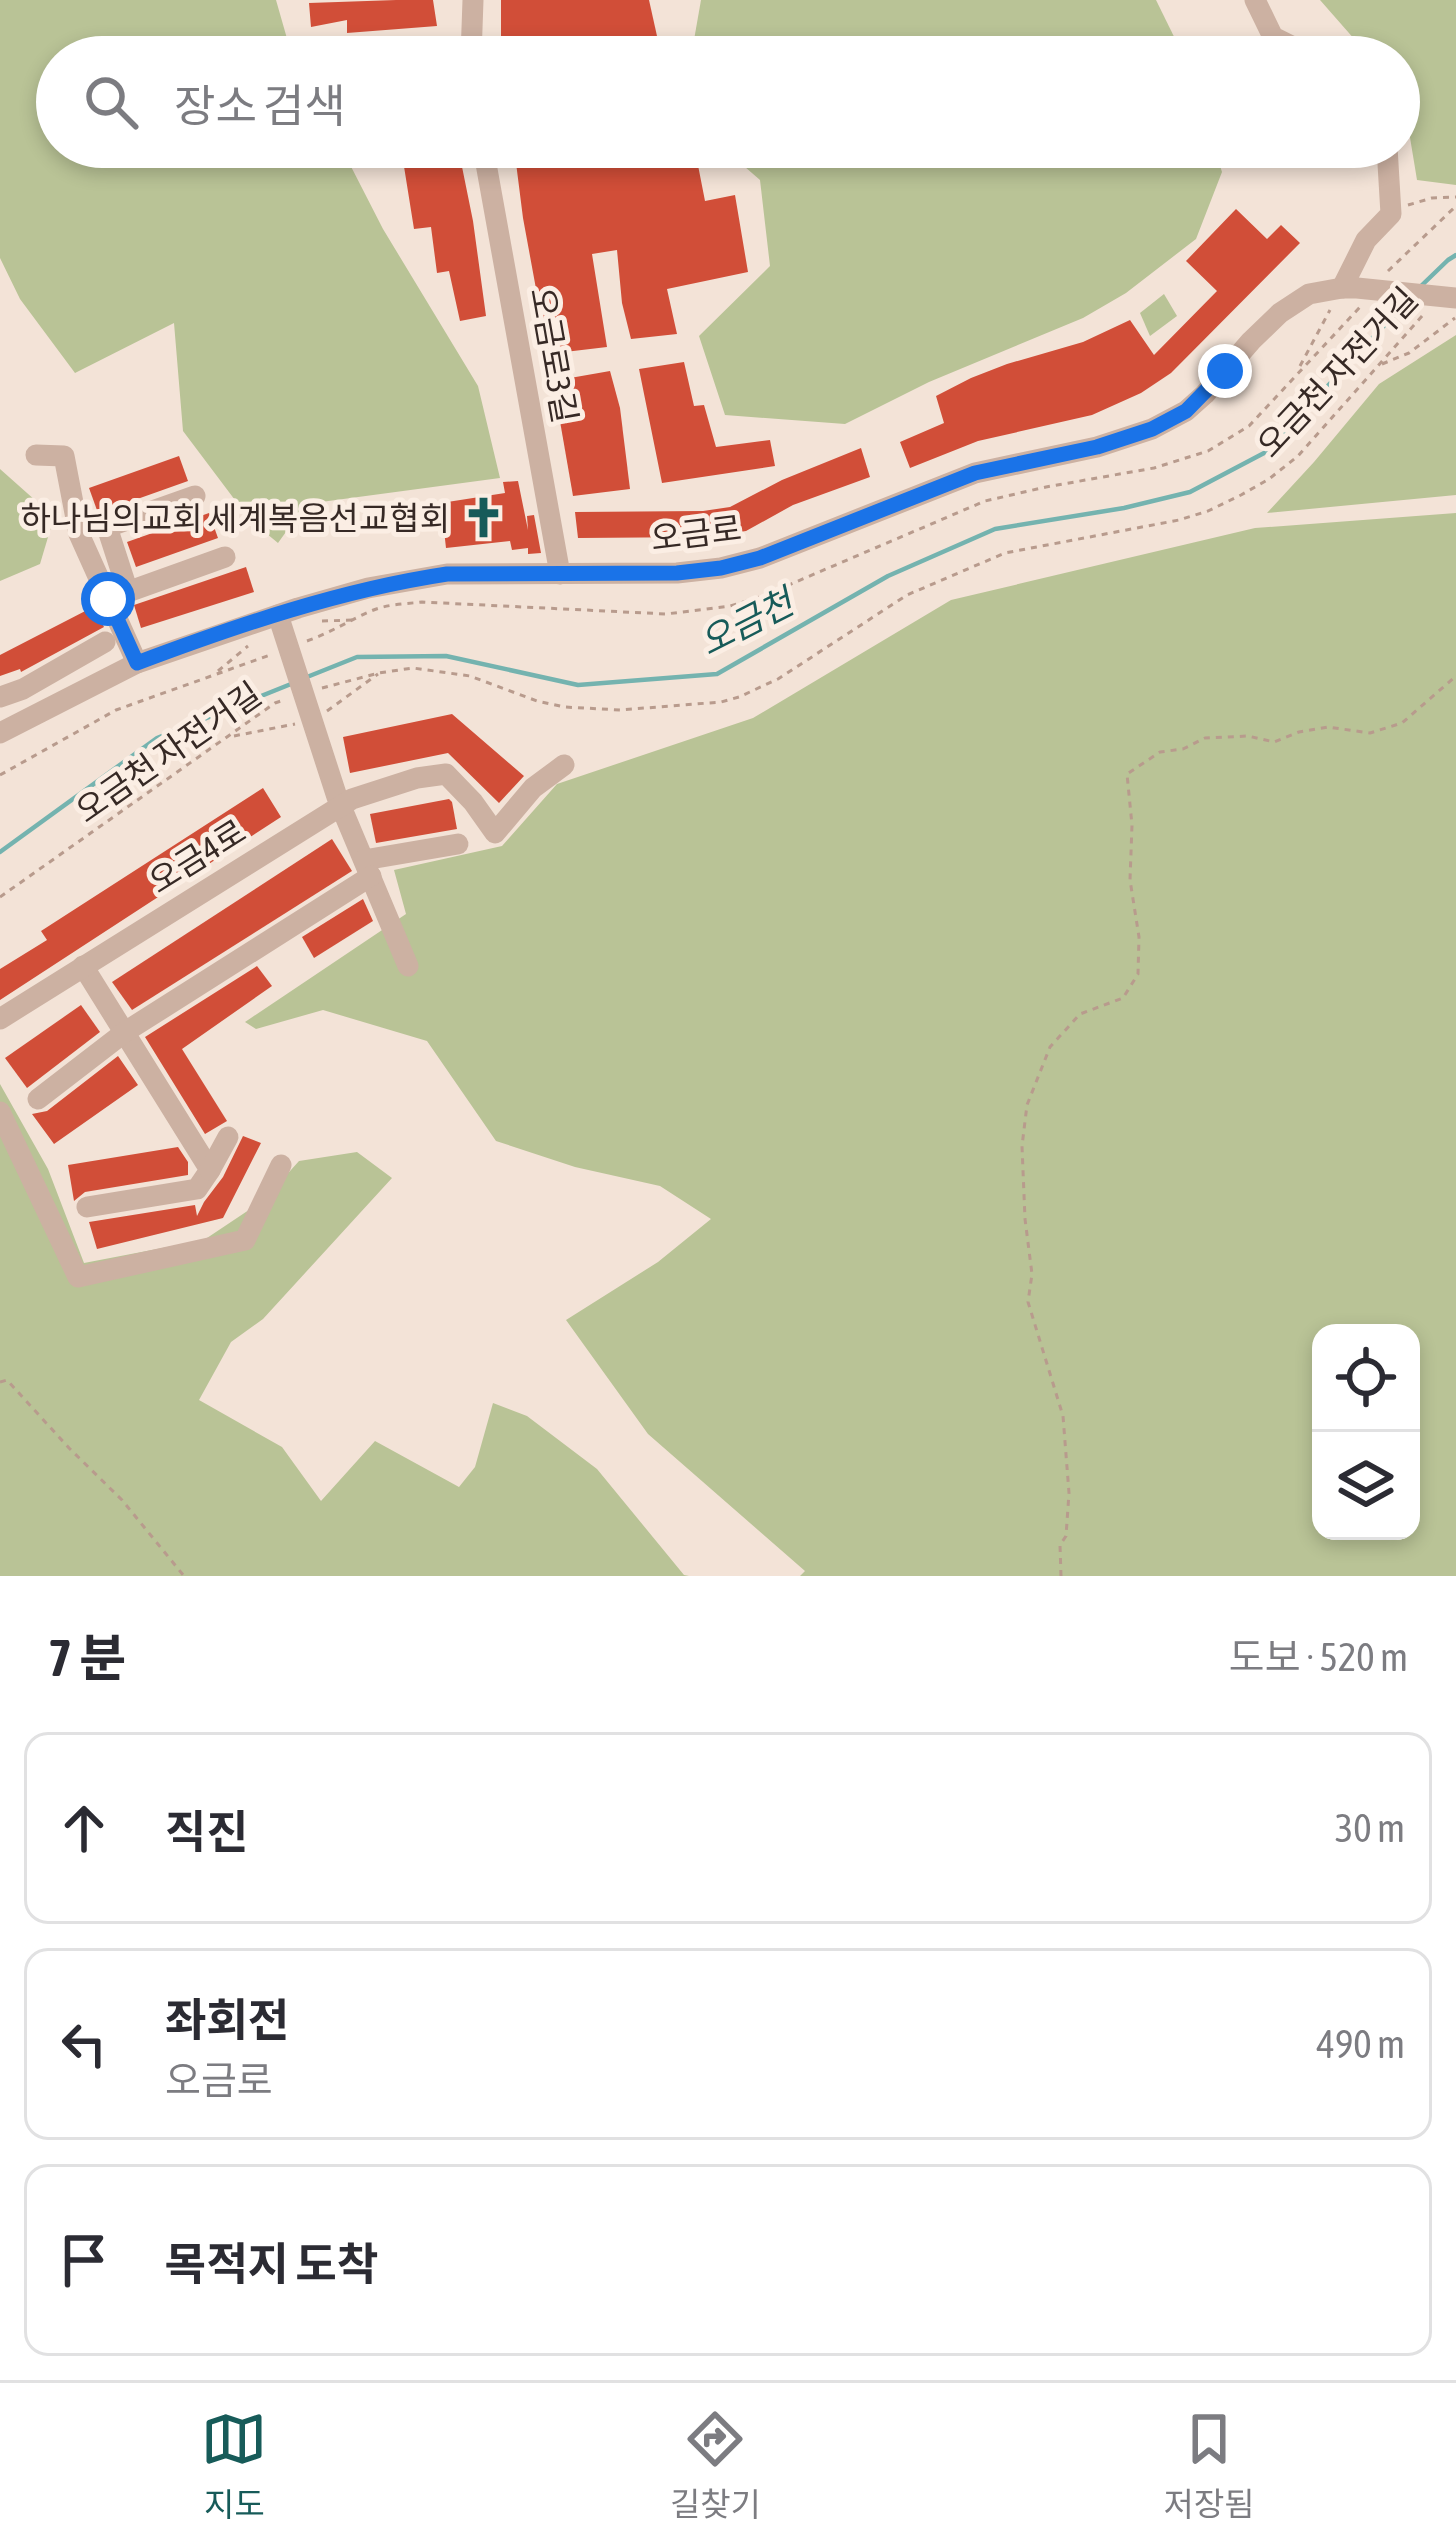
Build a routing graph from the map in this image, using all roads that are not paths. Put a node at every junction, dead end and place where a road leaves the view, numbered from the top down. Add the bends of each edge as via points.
1 (473, 0) edge
2 (1255, 0) edge
3 (472, 36) edge
4 (1273, 36) edge
5 (487, 168) edge
6 (1388, 168) edge
7 (1344, 293) junction
8 (1456, 298) edge
9 (36, 455) dead end
10 (195, 496) dead end
11 (225, 557) dead end
12 (560, 574) junction
13 (118, 596) junction
14 (281, 625) junction
15 (105, 642) dead end
16 (137, 663) junction
17 (0, 697) edge
18 (0, 733) edge
19 (564, 765) dead end
20 (340, 806) junction
21 (458, 844) dead end
22 (367, 868) junction
23 (83, 966) junction
24 (408, 966) dead end
25 (0, 1018) edge
26 (125, 1032) junction
27 (38, 1099) dead end
28 (0, 1112) edge
29 (228, 1137) dead end
30 (281, 1165) dead end
31 (210, 1170) junction
32 (86, 1207) dead end

1 - 3 street
2 - 4 street
5 - 12 street, 오금로3길
6 - 7 street via 1391,214 1366,240
7 - 8 street
7 - 12 street, 오금로 via 1309,294 1280,313 1205,394 1152,429 975,473 721,568
9 - 13 street via 64,456 80,534
10 - 13 street via 106,527
11 - 13 street
12 - 14 street, 오금로 via 447,574 368,588
13 - 16 street
14 - 16 street, 오금로
14 - 20 street
15 - 17 street
16 - 18 street, 오금로
19 - 20 street, 오금4로 via 495,833 446,774
20 - 22 street
20 - 23 street, 오금4로
21 - 22 street
22 - 24 street
22 - 26 street
23 - 25 street, 오금4로
23 - 26 street
26 - 27 street
26 - 31 street
28 - 30 street via 78,1276 245,1240
29 - 31 street
31 - 32 street via 196,1189

